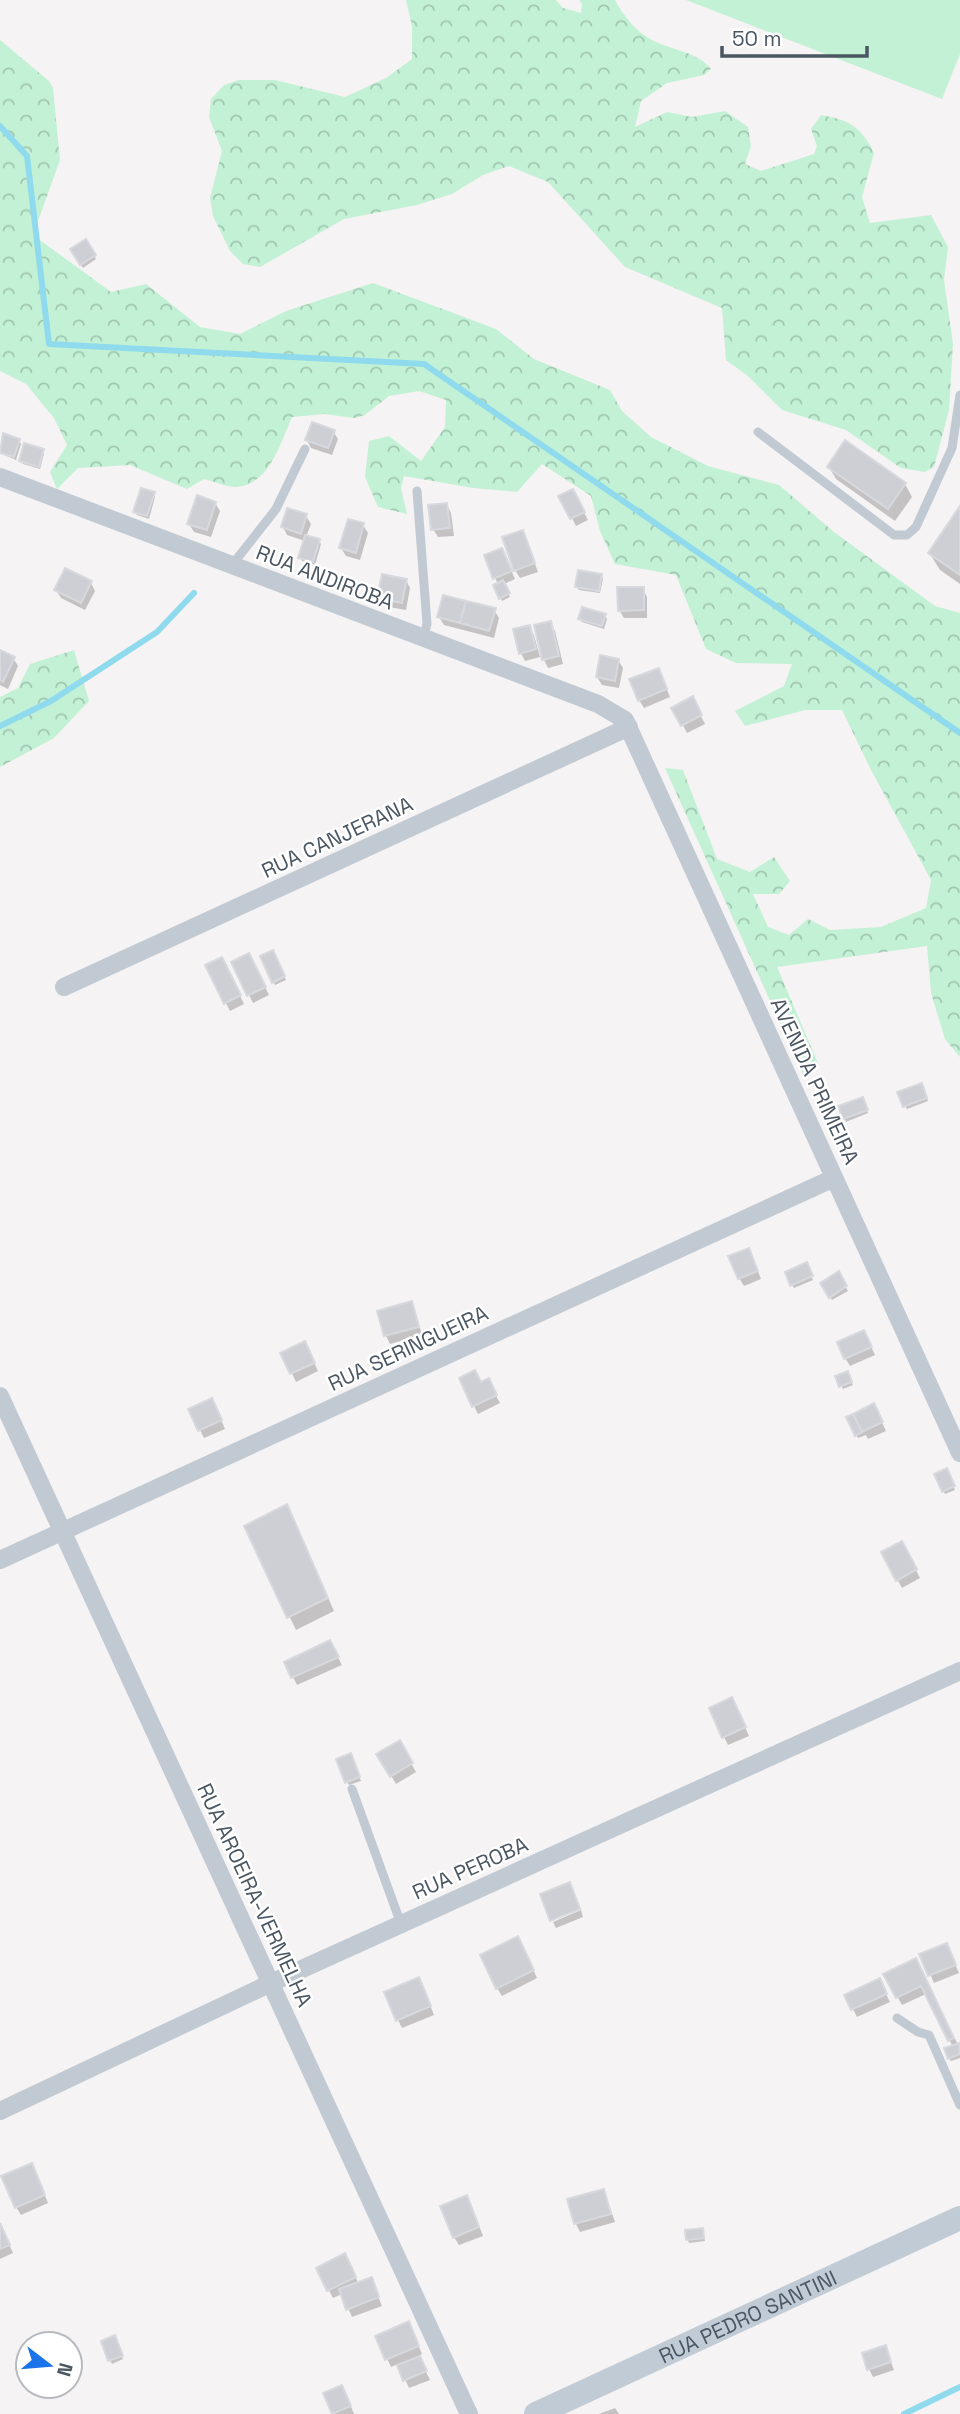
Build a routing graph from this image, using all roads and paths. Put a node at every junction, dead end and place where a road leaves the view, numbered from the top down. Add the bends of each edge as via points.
1 (960, 396) edge
2 (758, 432) dead end
3 (305, 449) dead end
4 (956, 451) edge
5 (0, 477) edge
6 (417, 491) dead end
7 (231, 566) junction
8 (423, 638) junction
9 (629, 727) junction
10 (64, 987) dead end
11 (834, 1178) junction
12 (0, 1395) edge
13 (960, 1453) edge
14 (63, 1532) junction
15 (0, 1560) edge
16 (960, 1671) edge
17 (352, 1790) dead end
18 (401, 1924) junction
19 (271, 1983) junction
20 (897, 2018) dead end
21 (960, 2105) edge
22 (0, 2111) edge
23 (960, 2218) edge
24 (469, 2414) edge
25 (536, 2414) edge

1 - 4 lane
2 - 4 lane via 894,535 908,535 916,527
3 - 7 lane via 276,509
5 - 7 street, RUA ANDIROBA
6 - 8 lane via 427,624
7 - 8 street, RUA ANDIROBA
8 - 9 street, RUA ANDIROBA via 597,704
9 - 10 street, RUA CANJERANA
9 - 11 street, AVENIDA PRIMEIRA
11 - 13 street, AVENIDA PRIMEIRA
11 - 14 street, RUA SERINGUEIRA
12 - 14 street, RUA AROEIRA-VERMELHA
14 - 15 street, RUA SERINGUEIRA
14 - 19 street, RUA AROEIRA-VERMELHA
16 - 18 street, RUA PEROBA
17 - 18 lane
18 - 19 street, RUA PEROBA
19 - 22 street, RUA PEROBA
19 - 24 street, RUA AROEIRA-VERMELHA
20 - 21 lane via 929,2035
23 - 25 street, RUA PEDRO SANTINI

